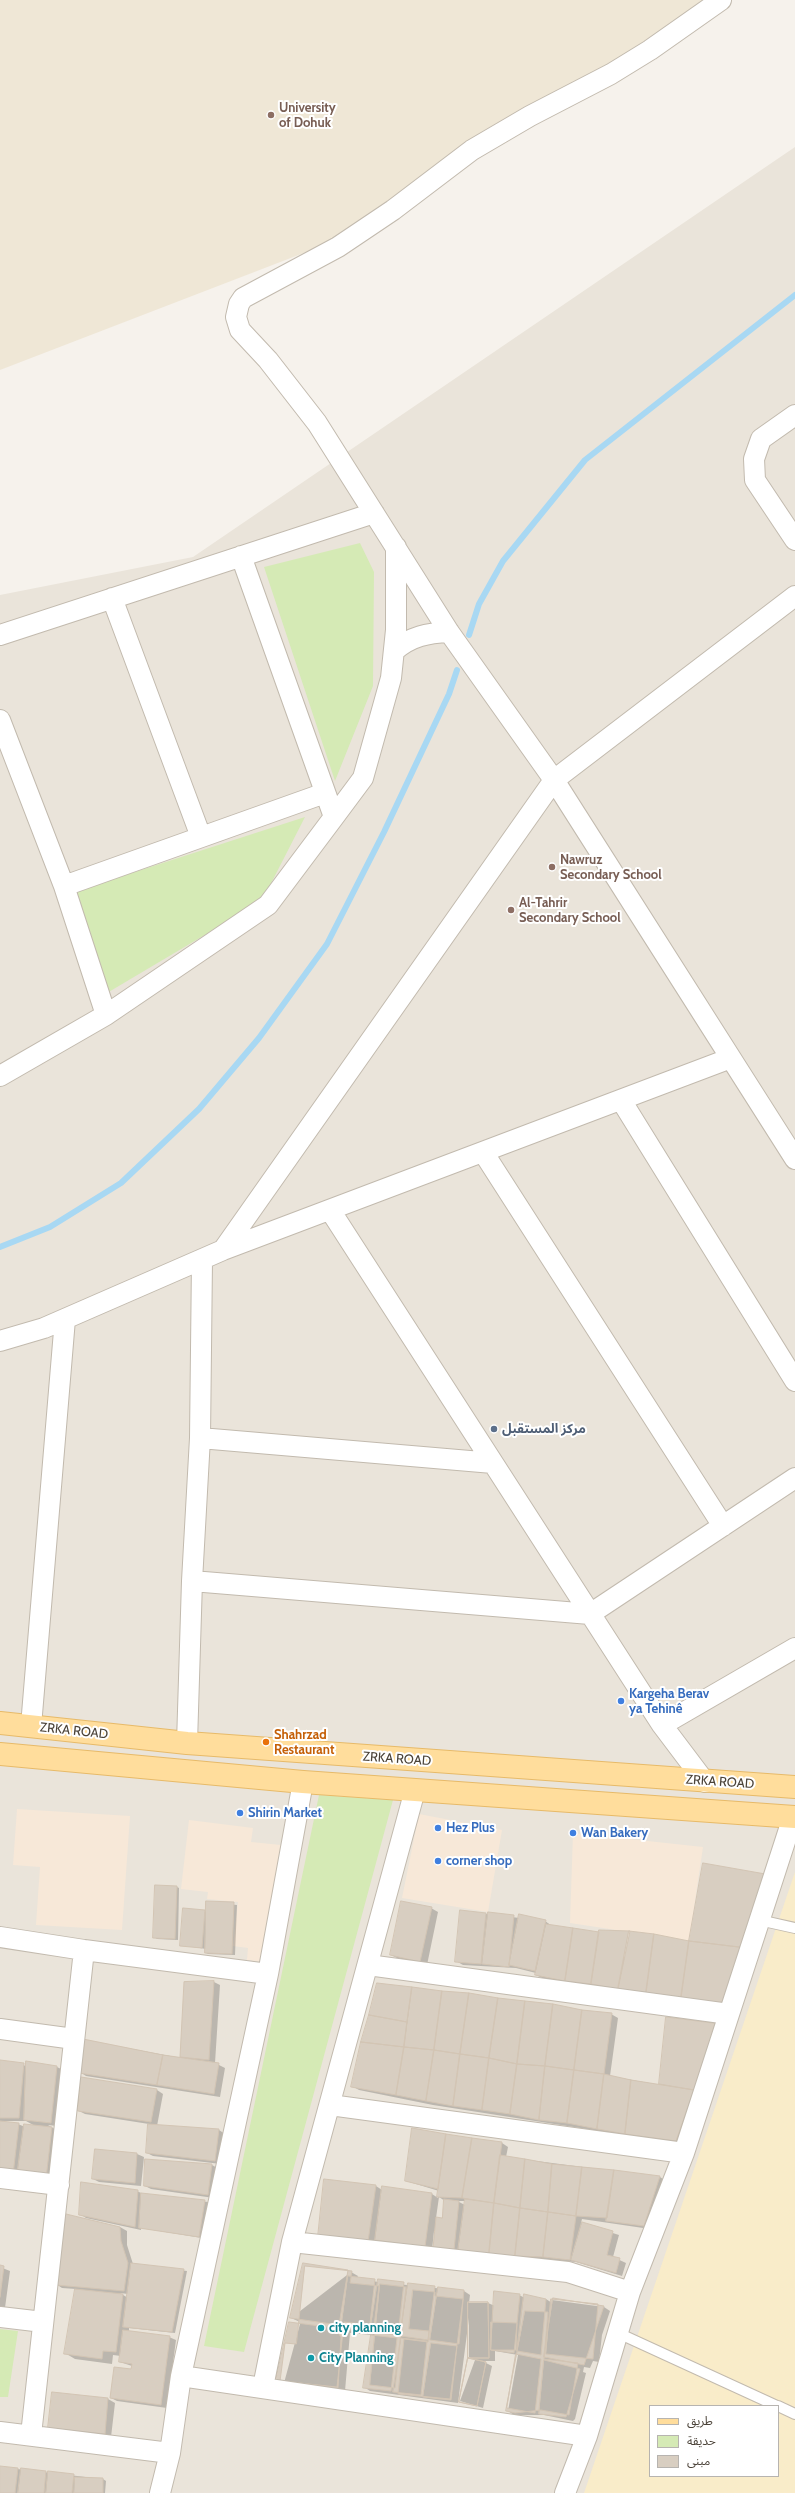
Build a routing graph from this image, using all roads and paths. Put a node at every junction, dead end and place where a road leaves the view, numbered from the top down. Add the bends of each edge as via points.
1 (721, 0) edge
2 (795, 415) edge
3 (374, 513) junction
4 (795, 540) edge
5 (396, 547) junction
6 (241, 556) junction
7 (795, 596) edge
8 (112, 598) junction
9 (449, 632) junction
10 (0, 636) edge
11 (394, 651) junction
12 (0, 720) edge
13 (554, 780) junction
14 (325, 793) junction
15 (334, 817) junction
16 (201, 837) junction
17 (64, 886) junction
18 (106, 1015) junction
19 (731, 1058) junction
20 (0, 1076) edge
21 (621, 1100) junction
22 (483, 1152) junction
23 (795, 1159) edge
24 (330, 1210) junction
25 (223, 1250) junction
26 (202, 1260) junction
27 (65, 1319) junction
28 (0, 1341) edge
29 (795, 1381) edge
30 (200, 1438) junction
31 (493, 1463) junction
32 (795, 1478) edge
33 (723, 1526) junction
34 (192, 1581) junction
35 (590, 1614) junction
36 (795, 1648) edge
37 (0, 1723) edge
38 (662, 1725) junction
39 (31, 1726) junction
40 (187, 1743) junction
41 (0, 1754) edge
42 (303, 1782) junction
43 (704, 1782) junction
44 (795, 1787) edge
45 (416, 1790) junction
46 (794, 1817) edge
47 (759, 1920) junction
48 (795, 1928) edge
49 (0, 1936) edge
50 (84, 1950) junction
51 (368, 1965) junction
52 (268, 1974) junction
53 (729, 2014) junction
54 (0, 2028) edge
55 (74, 2039) junction
56 (330, 2105) junction
57 (684, 2153) junction
58 (0, 2178) edge
59 (58, 2185) junction
60 (292, 2242) junction
61 (630, 2292) junction
62 (0, 2317) edge
63 (43, 2322) junction
64 (618, 2333) junction
65 (181, 2376) junction
66 (263, 2387) junction
67 (776, 2405) edge
68 (779, 2406) edge
69 (795, 2414) edge
70 (0, 2432) edge
71 (31, 2435) junction
72 (587, 2436) junction
73 (170, 2453) junction
74 (160, 2493) edge
75 (565, 2493) edge

1 - 3 street via 617,70 472,150 366,229 310,263 249,294 239,304 236,317 240,330 301,402
2 - 4 street via 761,439 754,458 755,480
3 - 5 street
3 - 6 street
5 - 9 street
5 - 11 street
6 - 8 street
6 - 14 street
7 - 13 street
8 - 10 street
8 - 16 street
9 - 11 street via 417,636 404,642
9 - 13 street
11 - 15 street via 391,678 363,778
12 - 17 street
13 - 19 street
13 - 25 street
14 - 15 street
14 - 16 street
15 - 18 street via 268,905
16 - 17 street
17 - 18 street
18 - 20 street
19 - 21 street
19 - 23 street
21 - 22 street
21 - 29 street
22 - 24 street
22 - 33 street
24 - 25 street
24 - 31 street
25 - 26 street
26 - 27 street
26 - 30 street
27 - 28 street
27 - 39 street
30 - 31 street
30 - 34 street
31 - 35 street
32 - 33 street
33 - 35 street
34 - 35 street
34 - 40 street
35 - 38 street
36 - 38 street
37 - 39 main road, ZRKA ROAD
38 - 43 street
39 - 40 main road, ZRKA ROAD
40 - 43 main road, ZRKA ROAD
41 - 42 main road
42 - 45 main road
42 - 52 street
43 - 44 main road, ZRKA ROAD
45 - 46 main road
45 - 51 street
46 - 47 street
47 - 48 lane
47 - 53 street
49 - 50 street
50 - 52 street
50 - 55 street
51 - 53 street
51 - 56 street
52 - 65 street
53 - 57 street
54 - 55 street
55 - 59 street
56 - 57 street
56 - 60 street
57 - 61 street
58 - 59 street
59 - 63 street
60 - 61 street via 568,2272
60 - 66 street
61 - 64 street
62 - 63 street
63 - 71 street
64 - 67 lane
64 - 72 street
65 - 66 street
65 - 73 street
66 - 72 street
68 - 69 lane
70 - 71 street
71 - 73 street
72 - 75 street
73 - 74 street

